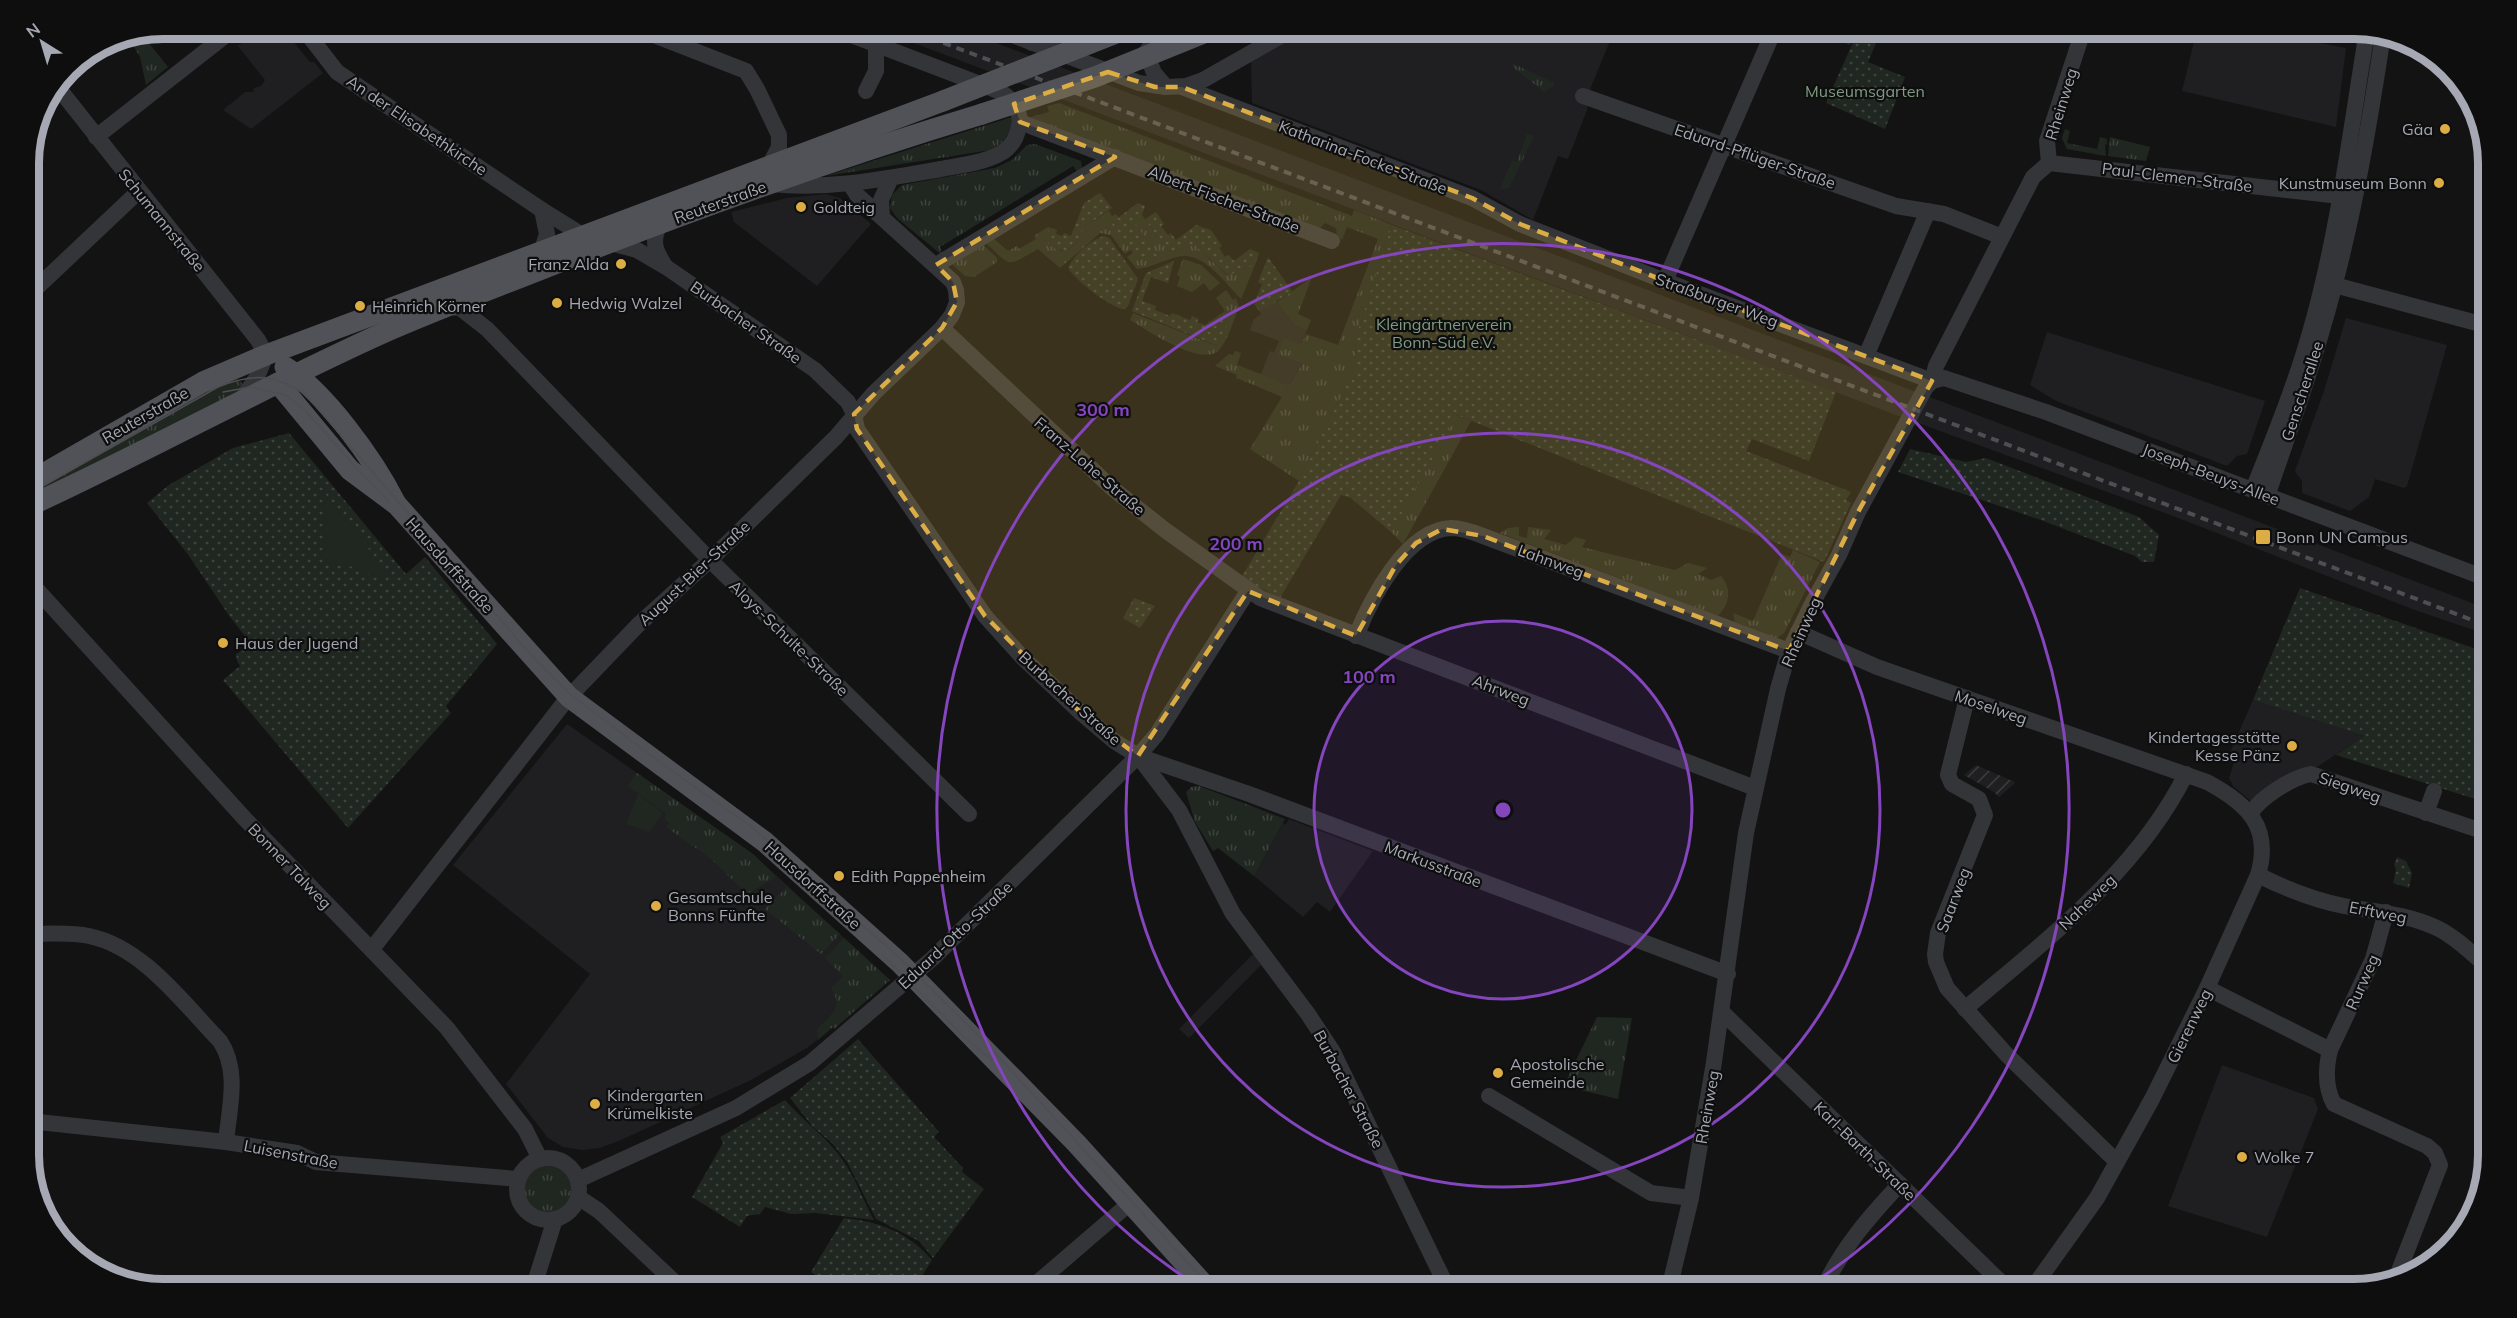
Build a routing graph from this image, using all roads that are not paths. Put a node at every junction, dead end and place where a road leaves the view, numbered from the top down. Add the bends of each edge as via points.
1 (221, 39) edge
2 (312, 39) edge
3 (665, 39) edge
4 (860, 39) edge
5 (1022, 39) edge
6 (1047, 39) edge
7 (1075, 39) edge
8 (1101, 39) edge
9 (1155, 39) edge
10 (1189, 39) edge
11 (1276, 39) edge
12 (1770, 39) edge
13 (2080, 39) edge
14 (2366, 40) edge
15 (2382, 42) edge
16 (1032, 43) junction
17 (876, 45) junction
18 (1146, 52) junction
19 (1075, 59) junction
20 (1216, 73) junction
21 (1133, 81) junction
22 (1174, 87) junction
23 (866, 91) dead end
24 (62, 92) edge
25 (1582, 96) dead end
26 (1221, 102) junction
27 (1020, 122) junction
28 (96, 136) junction
29 (1726, 146) junction
30 (1115, 158) junction
31 (2049, 163) junction
32 (768, 175) junction
33 (891, 178) junction
34 (850, 184) junction
35 (140, 191) junction
36 (2348, 197) junction
37 (670, 202) junction
38 (542, 210) junction
39 (1928, 211) junction
40 (882, 217) junction
41 (1503, 217) joint
42 (660, 224) junction
43 (2002, 237) junction
44 (598, 239) junction
45 (1332, 241) dead end
46 (637, 242) junction
47 (541, 253) junction
48 (936, 265) junction
49 (666, 267) junction
50 (1665, 281) junction
51 (2329, 283) junction
52 (39, 286) edge
53 (490, 290) junction
54 (445, 307) junction
55 (2478, 323) edge
56 (344, 327) junction
57 (942, 328) junction
58 (488, 329) junction
59 (266, 355) junction
60 (1866, 356) junction
61 (287, 375) junction
62 (1932, 381) junction
63 (236, 405) junction
64 (854, 414) junction
65 (39, 476) edge
66 (2260, 493) junction
67 (39, 502) edge
68 (710, 560) junction
69 (2478, 575) edge
70 (1248, 591) junction
71 (39, 593) edge
72 (1798, 632) junction
73 (1356, 636) junction
74 (1789, 651) junction
75 (569, 697) junction
76 (1967, 698) junction
77 (1138, 756) junction
78 (2186, 774) junction
79 (1755, 788) junction
80 (2434, 791) dead end
81 (2426, 813) junction
82 (969, 814) dead end
83 (2250, 814) junction
84 (2478, 831) edge
85 (2258, 875) junction
86 (2386, 912) junction
87 (39, 934) edge
88 (372, 949) junction
89 (2478, 959) edge
90 (1728, 974) junction
91 (913, 976) junction
92 (2207, 988) junction
93 (1965, 1009) junction
94 (1722, 1012) junction
95 (2330, 1050) junction
96 (1489, 1096) dead end
97 (39, 1122) edge
98 (226, 1142) junction
99 (540, 1159) junction
100 (2117, 1162) junction
101 (518, 1179) junction
102 (1900, 1184) junction
103 (578, 1188) junction
104 (1691, 1198) junction
105 (1130, 1203) junction
106 (555, 1219) junction
107 (2399, 1270) edge
108 (536, 1279) edge
109 (670, 1279) edge
110 (1043, 1279) edge
111 (1198, 1279) edge
112 (1443, 1279) edge
113 (1672, 1279) edge
114 (1828, 1279) edge
115 (1997, 1279) edge
116 (2040, 1279) edge

1 - 28 street
2 - 38 street, An der Elisabethkirche via 337,72
3 - 32 street via 746,70 779,135 779,147
4 - 17 street
5 - 16 street, Katharina-Focke-Straße
6 - 16 street
7 - 19 street via 1072,43
8 - 32 main road, Reuterstraße, bridge
9 - 18 street
10 - 32 main road, Reuterstraße, bridge via 1095,77 982,114
11 - 20 street
12 - 29 street
13 - 31 street, Rheinweg via 2047,141
14 - 36 street, Genscherallee
15 - 36 street, Genscherallee via 2368,135
16 - 19 street, Katharina-Focke-Straße
17 - 23 street via 876,71
17 - 27 street via 1001,92 1012,99
18 - 21 street
18 - 22 street via 1154,73
19 - 21 street, Katharina-Focke-Straße
20 - 22 street
20 - 26 street
21 - 22 street, Katharina-Focke-Straße
22 - 26 street, Katharina-Focke-Straße
24 - 28 street, Schumannstraße
25 - 29 street, Eduard-Pflüger-Straße
26 - 41 street, Katharina-Focke-Straße via 1472,198
27 - 30 street, Albert-Fischer-Straße
27 - 33 street via 1012,144 991,158
28 - 35 street, Schumannstraße
29 - 39 street, Eduard-Pflüger-Straße via 1896,206
29 - 50 street
30 - 45 street, Albert-Fischer-Straße
30 - 48 street
31 - 36 street, Paul-Clemen-Straße
31 - 43 street, Rheinweg via 2033,177
32 - 34 street via 796,187
32 - 37 main road, Reuterstraße
32 - 42 main road, Reuterstraße
33 - 34 street
33 - 40 street via 881,200
34 - 40 street, August-Bier-Straße
35 - 52 street
35 - 59 street, Schumannstraße
36 - 51 street, Genscherallee
37 - 44 main road, Reuterstraße
37 - 46 main road via 645,222
38 - 44 street, An der Elisabethkirche
38 - 47 street via 547,234
39 - 43 street, Eduard-Pflüger-Straße
39 - 60 street
40 - 48 street, August-Bier-Straße
41 - 50 street, Straßburger Weg
42 - 46 main road, Reuterstraße
42 - 49 street via 654,244
43 - 62 street, Rheinweg
44 - 46 main road, Reuterstraße
44 - 47 main road, Reuterstraße
44 - 53 main road, Reuterstraße
46 - 49 street, Burbacher Straße
47 - 56 main road, Reuterstraße
48 - 57 street, August-Bier-Straße via 956,290 955,309
49 - 64 street, Burbacher Straße via 815,370 839,391
50 - 60 street, Straßburger Weg
51 - 55 street
51 - 66 street, Genscherallee
53 - 54 main road, Reuterstraße
53 - 58 street via 482,309
54 - 58 street, Aloys-Schulte-Straße via 460,308
54 - 61 main road, Reuterstraße
56 - 59 main road, Reuterstraße
56 - 61 main road
57 - 64 street, August-Bier-Straße
57 - 70 street, Franz-Lohe-Straße via 1112,488
58 - 68 street, Aloys-Schulte-Straße
59 - 61 main road, Hausdorffstraße
59 - 63 street, Reuterstraße via 251,387
59 - 65 main road, Reuterstraße via 203,382
60 - 62 street, Straßburger Weg
61 - 63 main road, Reuterstraße
61 - 75 main road, Hausdorffstraße via 368,456 397,505
62 - 66 street, Joseph-Beuys-Allee via 1944,378 2039,409
62 - 72 street, Rheinweg via 1858,512
63 - 67 main road, Reuterstraße
64 - 68 street, August-Bier-Straße via 836,438
64 - 77 street, Burbacher Straße via 857,429 985,616 1081,713
66 - 69 street, Joseph-Beuys-Allee
68 - 75 street, August-Bier-Straße via 638,625
68 - 82 street, Aloys-Schulte-Straße
70 - 73 street, Ahrweg via 1276,606
70 - 77 street, Eduard-Otto-Straße via 1157,734
71 - 88 street, Bonner Talweg via 245,819
72 - 74 street, Rheinweg
72 - 76 street, Moselweg via 1877,667
73 - 74 street, Lahnweg via 1382,586 1406,552 1432,533 1452,528
73 - 79 street, Ahrweg
74 - 79 street, Rheinweg
75 - 88 street, August-Bier-Straße
75 - 91 main road, Hausdorffstraße via 765,842
76 - 78 street, Moselweg
76 - 93 street, Saarweg via 1948,776 1952,784 1979,799 1985,815 1938,933 1935,954 1941,978
77 - 90 street, Markusstraße
77 - 91 street, Eduard-Otto-Straße
77 - 112 street, Burbacher Straße via 1179,810 1243,929 1334,1052
78 - 83 street, Gierenweg via 2222,790
78 - 93 street, Naheweg via 2114,877
79 - 90 street, Rheinweg
80 - 81 street
81 - 83 street, Siegweg via 2311,774 2292,781 2255,806
81 - 84 street, Siegweg
83 - 85 street, Gierenweg via 2263,839
85 - 86 street, Erftweg via 2323,901
85 - 92 street, Gierenweg
86 - 89 street, Erftweg via 2437,928
86 - 95 street, Rurweg via 2373,959
87 - 98 street via 88,936 127,950 220,1041 229,1058 232,1078
88 - 99 street, Bonner Talweg via 447,1028 525,1129
90 - 94 street, Rheinweg
91 - 103 street, Eduard-Otto-Straße via 820,1055 777,1085
91 - 105 main road, Hausdorffstraße
92 - 95 street
92 - 100 street, Gierenweg
93 - 100 street, Saarweg via 2037,1086
94 - 102 street, Karl-Barth-Straße
94 - 104 street, Rheinweg
95 - 107 street, Rurweg via 2327,1071 2334,1104 2427,1146 2440,1165
96 - 104 street via 1652,1193
97 - 98 street, Luisenstraße
98 - 101 street, Luisenstraße via 297,1153 315,1162
99 - 101 street via 527,1166
99 - 103 street via 555,1159 570,1167
100 - 116 street, Gierenweg
101 - 106 street via 517,1197 524,1210 536,1218
102 - 114 street via 1854,1236
102 - 115 street, Karl-Barth-Straße
103 - 106 street via 572,1209
103 - 109 street
104 - 113 street, Rheinweg
105 - 110 street
105 - 111 main road, Hausdorffstraße
106 - 108 street

